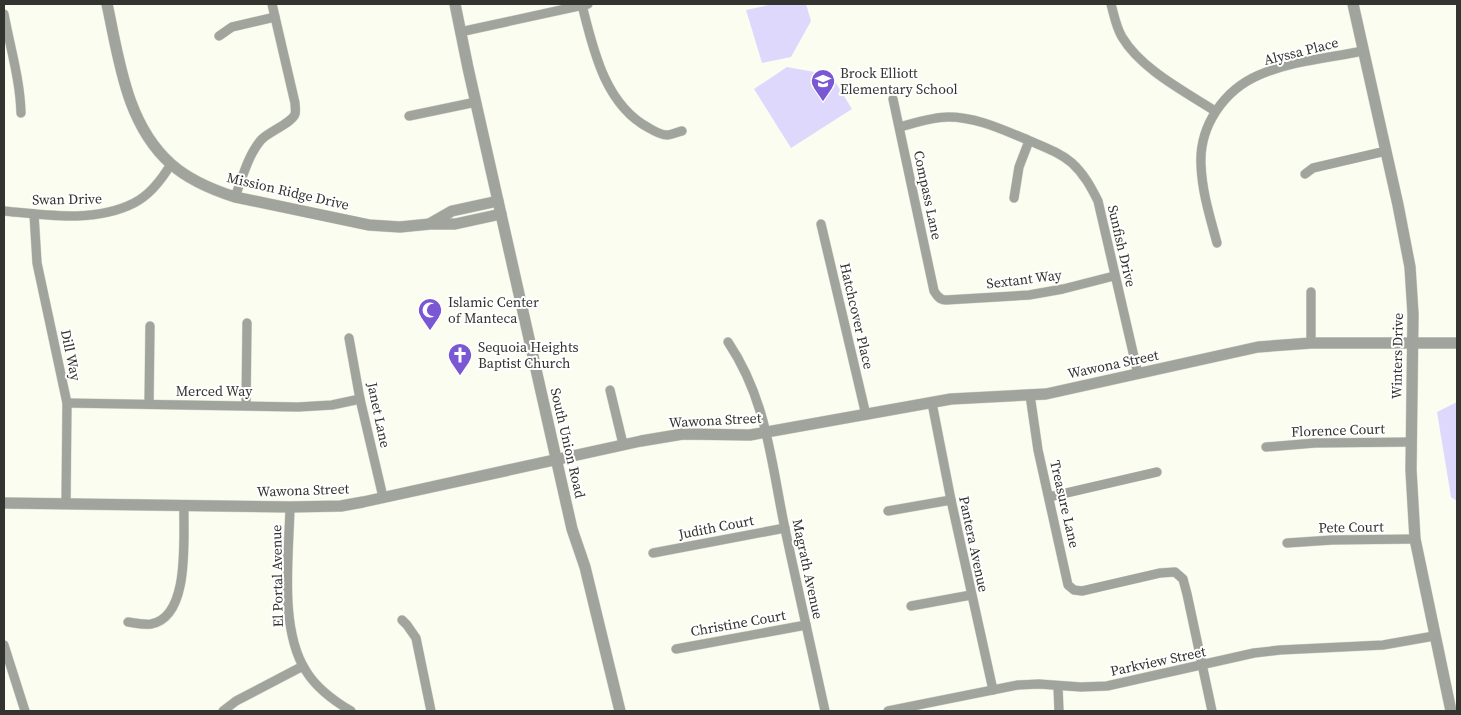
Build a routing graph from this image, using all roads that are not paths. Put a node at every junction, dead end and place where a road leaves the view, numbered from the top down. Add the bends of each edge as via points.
1 (106, 4) edge
2 (272, 4) edge
3 (455, 4) edge
4 (585, 4) edge
5 (1111, 4) edge
6 (1353, 4) edge
7 (4, 14) edge
8 (275, 17) junction
9 (460, 32) junction
10 (219, 36) dead end
11 (1363, 51) junction
12 (893, 99) dead end
13 (476, 102) junction
14 (1215, 111) junction
15 (21, 113) dead end
16 (409, 116) dead end
17 (900, 127) junction
18 (682, 131) dead end
19 (1029, 140) junction
20 (1386, 151) junction
21 (171, 164) junction
22 (1305, 174) dead end
23 (235, 197) junction
24 (1014, 198) dead end
25 (498, 201) junction
26 (4, 211) edge
27 (34, 214) junction
28 (501, 214) junction
29 (430, 224) junction
30 (821, 224) dead end
31 (1218, 243) dead end
32 (1114, 276) junction
33 (1310, 292) dead end
34 (937, 296) joint
35 (247, 323) dead end
36 (150, 326) dead end
37 (349, 338) dead end
38 (728, 342) dead end
39 (1311, 343) junction
40 (1413, 343) junction
41 (1457, 344) edge
42 (1138, 374) junction
43 (610, 390) dead end
44 (1030, 395) junction
45 (360, 399) junction
46 (68, 403) junction
47 (932, 403) junction
48 (149, 404) junction
49 (246, 405) junction
50 (866, 415) junction
51 (767, 433) junction
52 (1412, 442) junction
53 (622, 444) junction
54 (1266, 447) dead end
55 (556, 458) junction
56 (1157, 472) dead end
57 (383, 497) junction
58 (1049, 497) junction
59 (951, 500) junction
60 (4, 504) edge
61 (66, 504) junction
62 (184, 506) junction
63 (290, 507) junction
64 (888, 511) dead end
65 (785, 528) junction
66 (1415, 539) junction
67 (1287, 542) dead end
68 (653, 553) dead end
69 (971, 595) junction
70 (911, 606) dead end
71 (402, 620) dead end
72 (128, 622) dead end
73 (806, 625) junction
74 (1434, 636) junction
75 (4, 645) edge
76 (676, 649) dead end
77 (1202, 665) junction
78 (302, 666) junction
79 (1058, 687) junction
80 (993, 690) junction
81 (25, 711) edge
82 (223, 711) edge
83 (351, 711) edge
84 (431, 711) edge
85 (620, 711) edge
86 (825, 711) edge
87 (890, 711) edge
88 (1059, 711) edge
89 (1212, 711) edge
90 (1451, 711) edge

1 - 21 street, Mission Ridge Drive via 131,106 146,133
2 - 8 street
3 - 9 street, South Union Road
4 - 9 street
4 - 18 street via 600,67 619,102 634,118 661,134
5 - 14 street via 1121,36 1131,49 1171,83
6 - 11 street, Winters Drive
7 - 15 street via 17,71
8 - 10 street via 232,27
8 - 23 street via 296,114 260,141
9 - 13 street, South Union Road
11 - 14 street, Alyssa Place via 1259,75 1240,86
11 - 20 street, Winters Drive
12 - 17 street, Compass Lane
13 - 16 street
13 - 25 street, South Union Road
14 - 31 street, Alyssa Place via 1206,130 1200,164 1206,203
17 - 19 street, Sunfish Drive via 948,117 963,118
17 - 34 street, Compass Lane
19 - 24 street via 1019,167
19 - 32 street, Sunfish Drive via 1053,150 1072,163 1090,184 1104,221
20 - 22 street via 1313,168
20 - 40 street, Winters Drive via 1410,267
21 - 23 street, Mission Ridge Drive via 190,178
21 - 27 street, Swan Drive via 145,195 117,210 94,214
23 - 29 street, Mission Ridge Drive via 369,225 400,227
25 - 28 street, South Union Road
25 - 29 street, Mission Ridge Drive via 452,211
26 - 27 street, Swan Drive
27 - 46 street, Dill Way via 37,263
28 - 29 street, Mission Ridge Drive via 455,224
28 - 55 street, South Union Road
30 - 50 street, Hatchcover Place
32 - 34 street, Sextant Way via 1029,295 946,300
32 - 42 street, Sunfish Drive
33 - 39 street
35 - 49 street
36 - 48 street
37 - 45 street, Janet Lane
38 - 51 street, Magrath Avenue via 749,378
39 - 40 street, Wawona Street
39 - 42 street, Wawona Street via 1258,347
40 - 41 street, Wawona Street
40 - 52 street, Winters Drive
42 - 44 street, Wawona Street
43 - 53 street
44 - 47 street, Wawona Street
44 - 58 street, Treasure Lane
45 - 49 street, Merced Way via 332,405
45 - 57 street, Janet Lane
46 - 48 street, Merced Way
46 - 61 street, Dill Way
47 - 50 street, Wawona Street
47 - 59 street, Pantera Avenue
48 - 49 street, Merced Way
50 - 51 street, Wawona Street
51 - 53 street, Wawona Street via 684,434
51 - 65 street, Magrath Avenue
52 - 54 street, Florence Court
52 - 66 street, Winters Drive
53 - 55 street, Wawona Street
55 - 57 street, Wawona Street
55 - 85 street, South Union Road
56 - 58 street
57 - 63 street, Wawona Street via 340,506
58 - 77 street, Treasure Lane via 1068,585 1082,592 1175,572 1183,579
59 - 64 street
59 - 69 street, Pantera Avenue
60 - 61 street, Wawona Street
61 - 62 street, Wawona Street
62 - 63 street, Wawona Street
62 - 72 street via 179,596 165,617 153,624
63 - 78 street, El Portal Avenue via 289,620
65 - 68 street, Judith Court
65 - 73 street, Magrath Avenue
66 - 67 street, Pete Court
66 - 74 street, Winters Drive
69 - 70 street
69 - 80 street, Pantera Avenue
71 - 84 street via 416,638
73 - 76 street, Christine Court
73 - 86 street, Magrath Avenue
74 - 77 street, Parkview Street via 1383,645 1280,650
74 - 90 street, Winters Drive
75 - 81 street
77 - 79 street, Parkview Street via 1107,686
77 - 89 street
78 - 82 street
78 - 83 street, El Portal Avenue via 317,686
79 - 80 street, Parkview Street via 1039,684
79 - 88 street
80 - 87 street, Parkview Street

